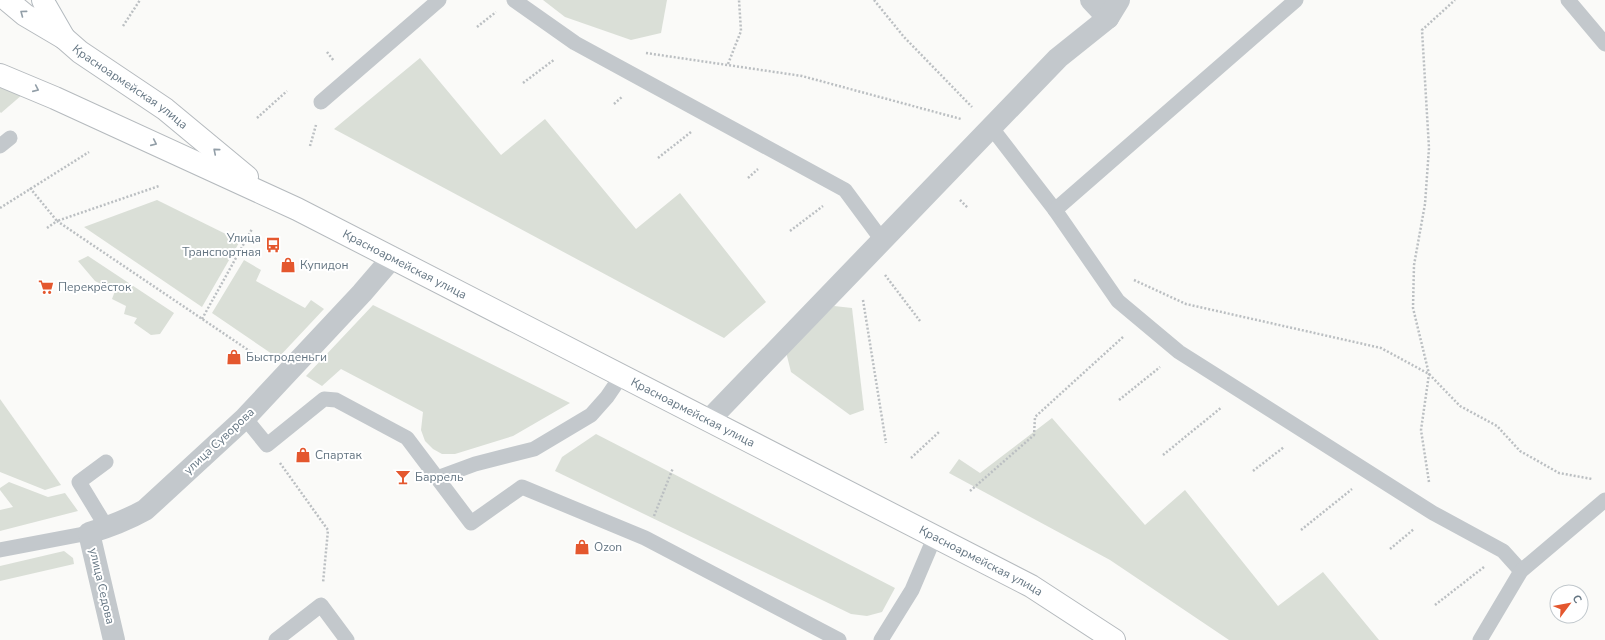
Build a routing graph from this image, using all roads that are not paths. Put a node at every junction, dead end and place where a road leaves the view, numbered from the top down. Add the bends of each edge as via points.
1 (7, 0) edge
2 (43, 0) edge
3 (439, 0) edge
4 (514, 0) edge
5 (1091, 0) edge
6 (1119, 0) edge
7 (1296, 0) edge
8 (1568, 0) edge
9 (1108, 18) junction
10 (64, 38) junction
11 (1605, 44) edge
12 (0, 75) edge
13 (322, 102) dead end
14 (991, 127) junction
15 (268, 194) junction
16 (1055, 210) junction
17 (869, 253) junction
18 (392, 258) junction
19 (622, 375) junction
20 (245, 418) junction
21 (709, 420) junction
22 (106, 462) dead end
23 (437, 478) junction
24 (1605, 500) edge
25 (98, 530) junction
26 (934, 536) junction
27 (0, 550) edge
28 (1521, 571) junction
29 (114, 640) edge
30 (276, 640) edge
31 (347, 640) edge
32 (839, 640) edge
33 (881, 640) edge
34 (1114, 640) edge
35 (1480, 640) edge

10 -> 1 main road, Красноармейская улица via 25,15
2 - 10 main road
3 - 13 lane
4 - 17 lane via 575,43 845,190
5 - 9 street
6 - 9 street
7 - 16 lane
8 - 11 lane
9 - 14 street via 1058,58
15 -> 10 main road, Красноармейская улица via 165,109 80,52
12 -> 15 main road, Красноармейская улица
14 - 16 lane
14 - 17 street
15 - 18 main road, Красноармейская улица
16 - 28 lane via 1118,301 1179,352 1433,513 1503,551
17 - 21 street
18 - 19 main road, Красноармейская улица
18 - 20 street, улица Суворова
19 - 21 main road, Красноармейская улица
19 - 23 lane via 608,397 591,415 534,449 475,464
20 - 23 lane via 267,445 324,399 336,400 407,438
20 - 25 street, улица Суворова via 145,510 129,519
21 - 26 main road, Красноармейская улица
22 - 25 lane via 78,482
23 - 32 lane via 471,523 522,487 645,538
24 - 28 lane
25 - 27 lane, улица Суворова
25 - 29 street, улица Седова
26 - 33 lane via 912,590
26 - 34 main road, Красноармейская улица via 1031,586
28 - 35 lane
30 - 31 lane via 321,606

